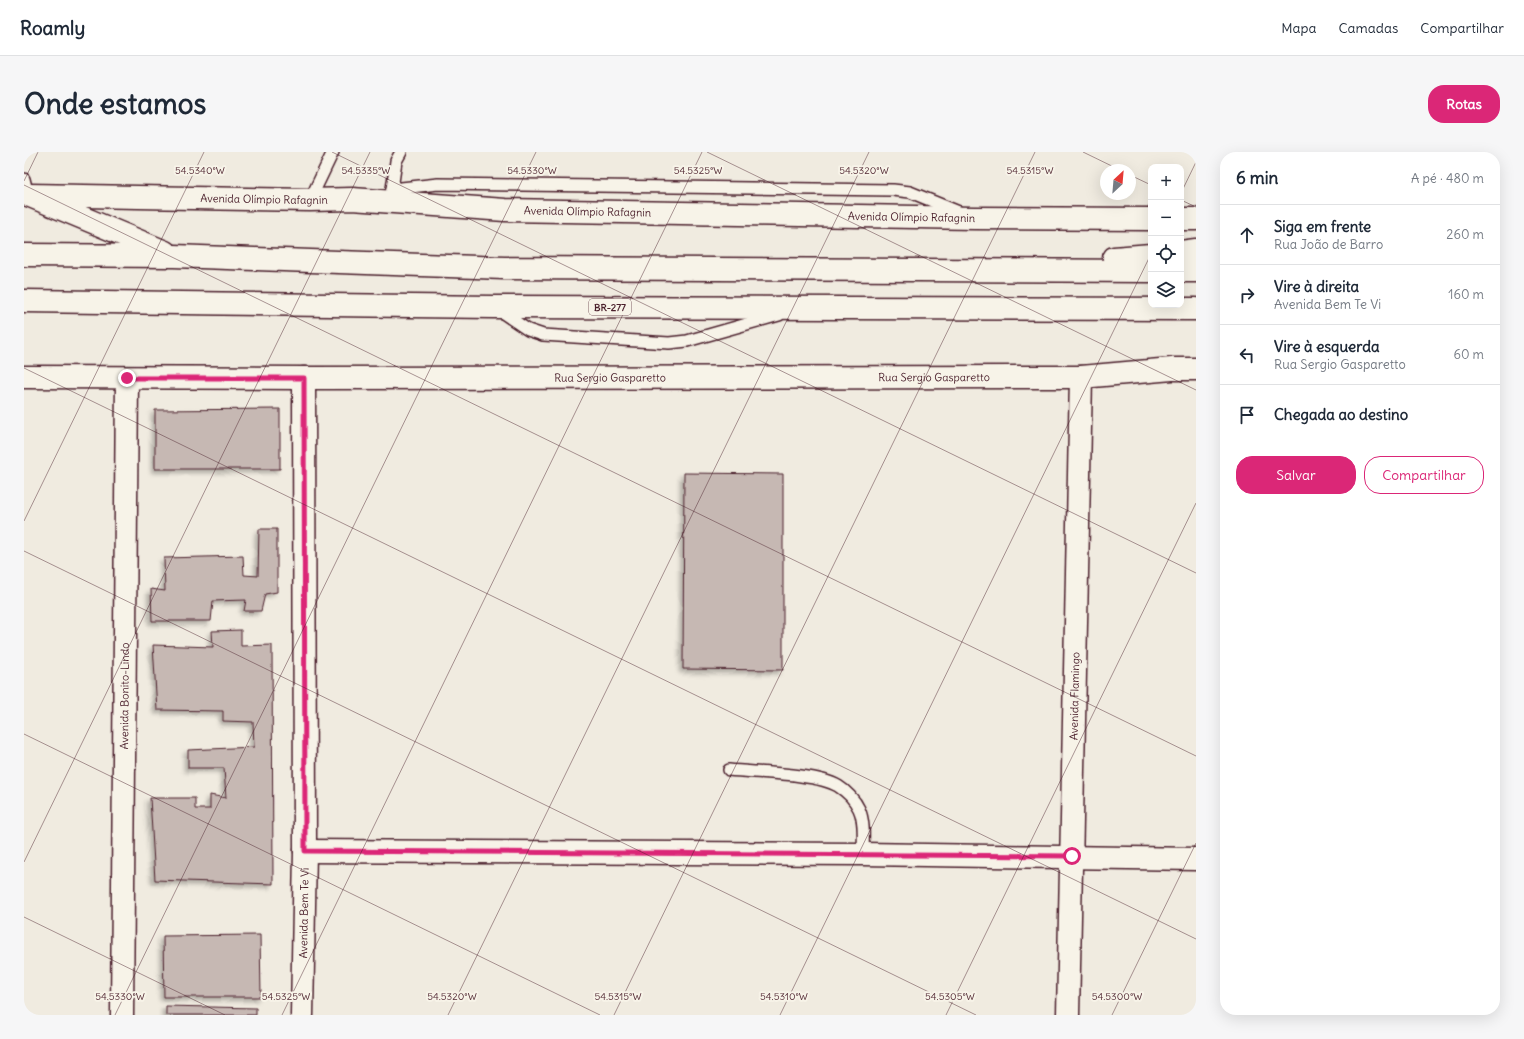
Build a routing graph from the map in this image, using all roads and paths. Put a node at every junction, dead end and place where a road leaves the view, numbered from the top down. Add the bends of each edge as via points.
1 (333, 152) edge
2 (401, 152) edge
3 (25, 190) edge
4 (391, 196) junction
5 (310, 200) junction
6 (1148, 219) edge
7 (1184, 219) edge
8 (1196, 219) edge
9 (1196, 250) edge
10 (1184, 252) edge
11 (24, 255) edge
12 (1148, 255) edge
13 (174, 256) junction
14 (986, 270) junction
15 (1148, 271) edge
16 (1184, 271) edge
17 (1196, 271) edge
18 (24, 301) edge
19 (1196, 304) edge
20 (1148, 305) edge
21 (1184, 305) edge
22 (493, 307) junction
23 (802, 308) junction
24 (990, 309) junction
25 (1196, 309) edge
26 (1172, 369) junction
27 (1196, 369) edge
28 (1081, 376) junction
29 (24, 377) edge
30 (127, 378) junction
31 (304, 378) junction
32 (1196, 381) edge
33 (729, 770) dead end
34 (305, 851) junction
35 (863, 854) junction
36 (1072, 856) junction
37 (1196, 859) edge
38 (122, 1015) edge
39 (302, 1015) edge
40 (1068, 1015) edge

1 - 5 lane
2 - 4 lane via 396,161
3 - 5 main road, Avenida Olímpio Rafagnin
3 - 13 main road
4 - 5 main road, Avenida Olímpio Rafagnin
4 - 6 main road, Avenida Olímpio Rafagnin via 505,210
7 - 8 main road
9 - 10 main road
11 - 13 main road
12 - 14 main road
13 - 14 main road via 504,268
14 - 15 main road
16 - 17 main road
18 - 22 main road, BR-277
19 - 21 main road
20 - 24 main road
22 - 23 main road, BR-277
22 - 23 lane via 528,330 543,335 669,343 687,341
23 - 24 main road, BR-277
24 - 25 main road, BR-277
26 - 27 main road, Rua Sergio Gasparetto
26 - 28 main road, Rua Sergio Gasparetto
26 - 32 lane
28 - 31 main road, Rua Sergio Gasparetto
28 - 36 main road, Avenida Flamingo
29 - 30 main road, Rua Sergio Gasparetto
30 - 31 main road, Rua Sergio Gasparetto
30 - 38 main road, Avenida Bonito-Lindo
31 - 34 main road, Avenida Bem Te Vi
33 - 35 lane via 793,775 818,779 839,787 859,809
34 - 35 main road
34 - 39 main road, Avenida Bem Te Vi
35 - 36 main road
36 - 37 main road
36 - 40 main road, Avenida Flamingo

